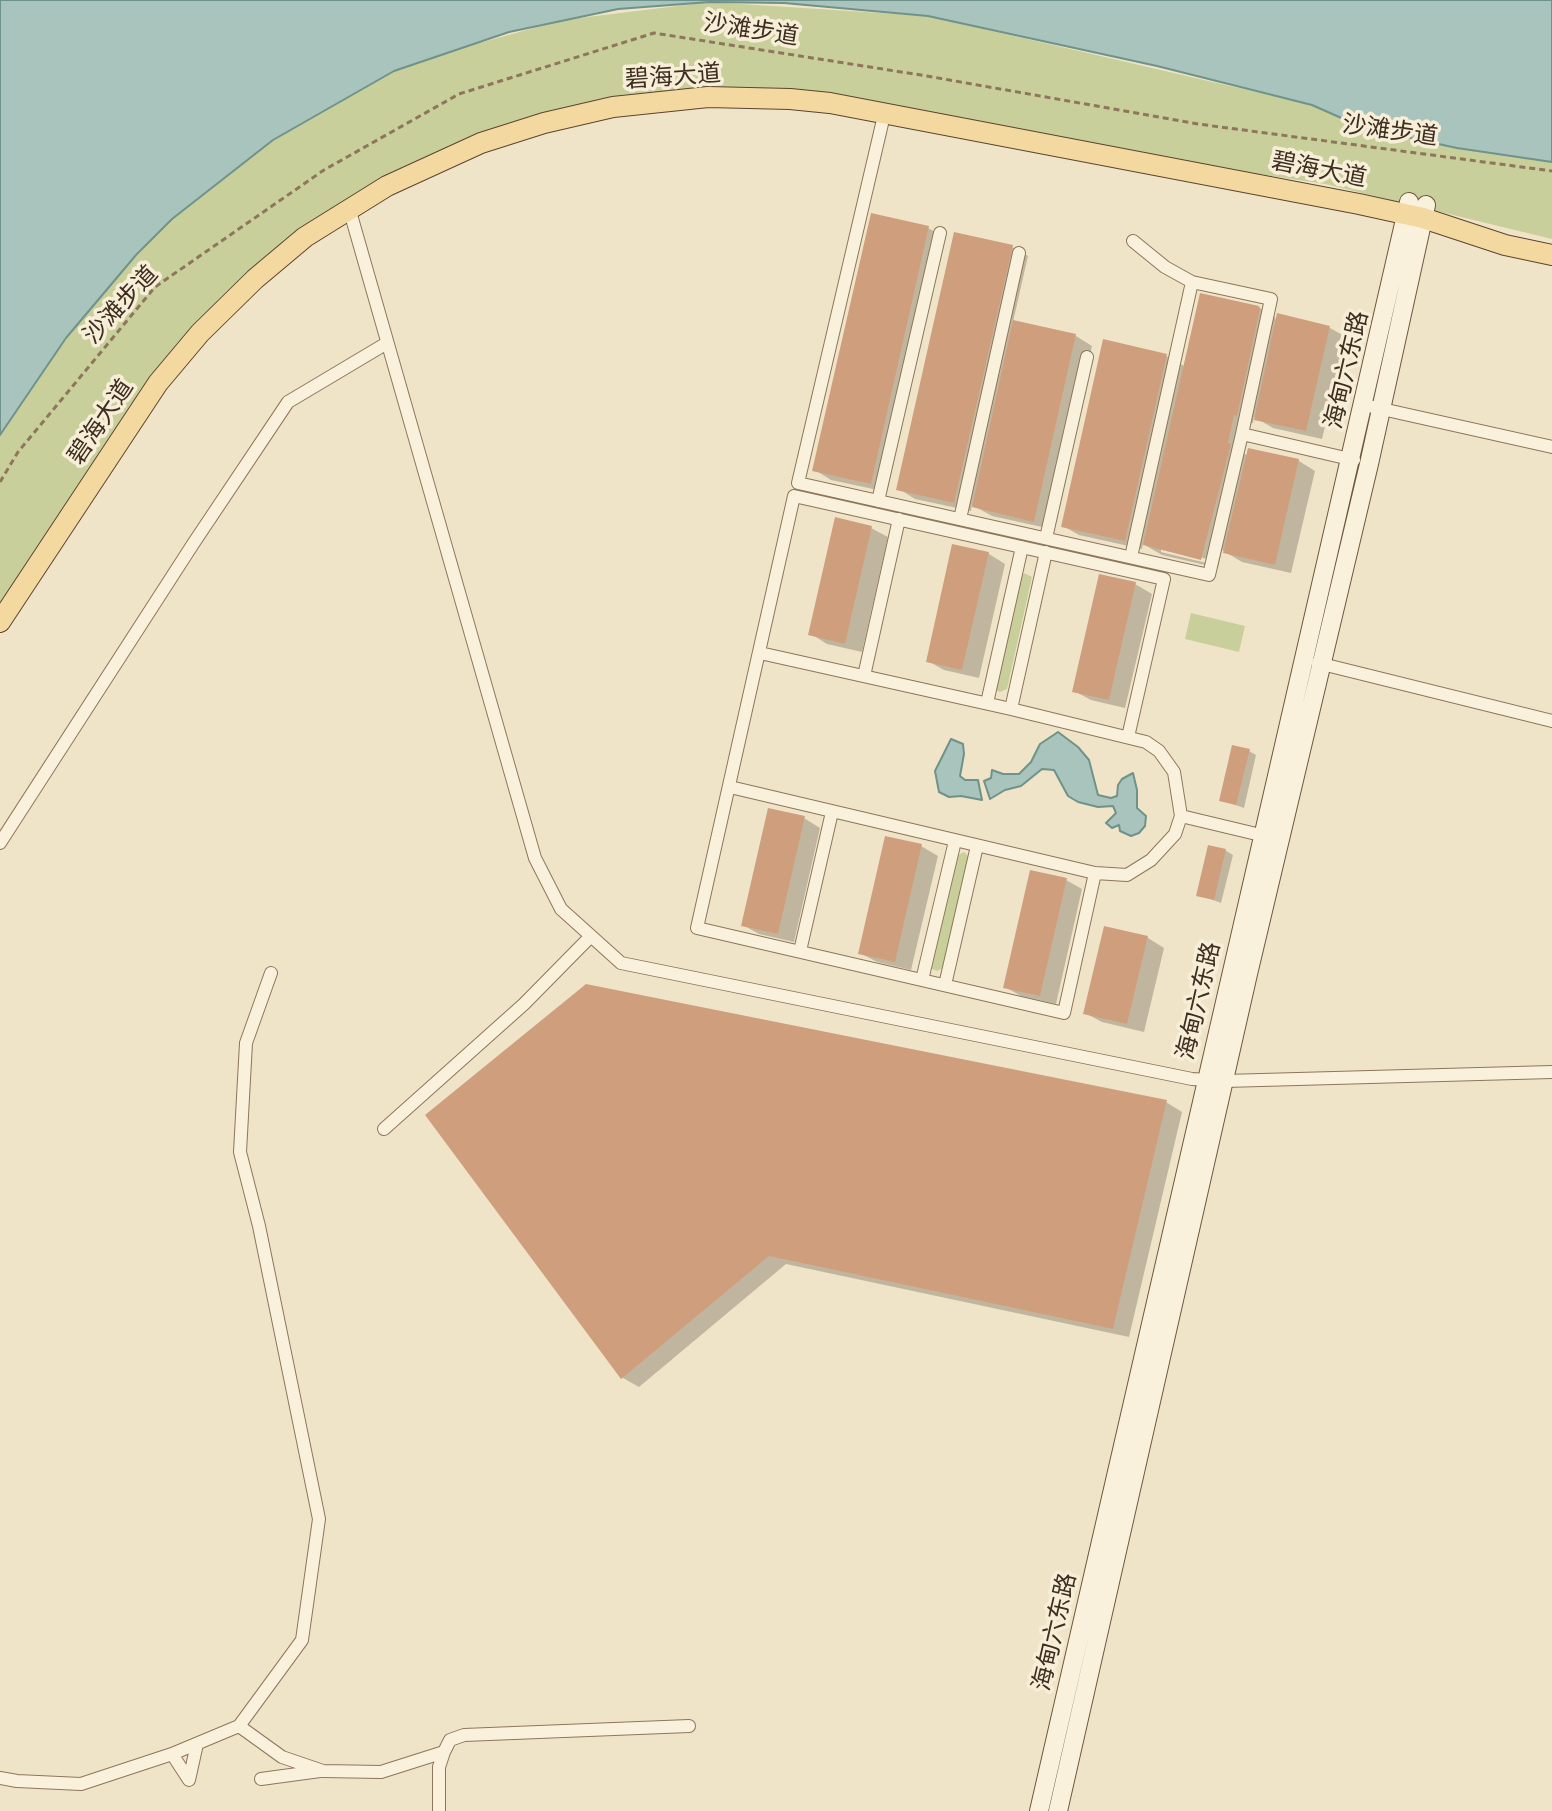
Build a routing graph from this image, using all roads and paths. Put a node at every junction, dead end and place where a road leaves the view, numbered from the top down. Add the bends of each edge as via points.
1 (886, 109) junction
2 (1552, 171) edge
3 (349, 208) junction
4 (1416, 210) junction
5 (940, 233) dead end
6 (1133, 241) dead end
7 (1552, 242) edge
8 (1019, 253) dead end
9 (1552, 255) edge
10 (1192, 282) junction
11 (387, 343) junction
12 (1087, 357) dead end
13 (1372, 407) junction
14 (1242, 434) junction
15 (1552, 447) edge
16 (1360, 462) junction
17 (0, 482) edge
18 (798, 483) junction
19 (794, 496) junction
20 (878, 501) junction
21 (899, 519) junction
22 (960, 519) junction
23 (1046, 545) junction
24 (1022, 547) junction
25 (1131, 557) junction
26 (0, 606) edge
27 (0, 622) edge
28 (760, 653) junction
29 (1312, 662) junction
30 (864, 676) junction
31 (987, 703) junction
32 (1011, 709) junction
33 (1552, 721) edge
34 (1128, 737) junction
35 (730, 787) junction
36 (832, 812) junction
37 (1181, 816) junction
38 (1271, 837) junction
39 (955, 841) junction
40 (0, 843) edge
41 (977, 846) junction
42 (1095, 873) junction
43 (590, 937) junction
44 (800, 951) junction
45 (271, 973) dead end
46 (922, 980) junction
47 (945, 985) junction
48 (1552, 1072) edge
49 (1205, 1080) junction
50 (1225, 1081) junction
51 (384, 1129) dead end
52 (239, 1726) junction
53 (689, 1726) dead end
54 (197, 1744) junction
55 (444, 1752) junction
56 (172, 1754) junction
57 (323, 1771) junction
58 (0, 1778) edge
59 (261, 1779) dead end
60 (439, 1811) edge
61 (1039, 1811) edge
62 (1058, 1811) edge

1 - 3 main road, 碧海大道 via 708,97 613,107 481,143
1 - 4 main road, 碧海大道
1 - 18 street
1 - 26 main road, 碧海大道 via 830,94 767,89 608,100 490,130 378,180 291,236 196,322 131,405
2 - 17 path, 沙滩步道 via 1198,124 654,33 459,94 324,170 155,287 18,452
3 - 11 street
3 - 27 main road, 碧海大道 via 255,279 178,357
4 - 7 main road, 碧海大道
4 - 9 main road, 碧海大道 via 1505,245
4 - 13 main road, 海甸六东路
5 - 20 street
6 - 10 street
8 - 22 street
10 - 14 street via 1271,299
10 - 25 street
11 - 40 street via 288,402
11 - 43 street via 535,858 561,909
12 - 23 street
13 - 15 street
13 - 16 main road, 海甸六东路
14 - 16 street
14 - 25 street via 1209,575
16 - 29 main road, 海甸六东路
18 - 19 street
18 - 20 street
19 - 21 street
19 - 28 street
20 - 22 street
21 - 24 street
21 - 30 street
22 - 23 street
23 - 24 street
23 - 25 street
23 - 32 street
23 - 34 street via 1164,579
24 - 31 street
28 - 30 street
28 - 35 street
29 - 33 street
29 - 38 main road, 海甸六东路
30 - 31 street
31 - 32 street
32 - 34 street
34 - 37 street via 1159,751 1174,772
35 - 36 street
35 - 44 street via 697,928
36 - 39 street
36 - 44 street
37 - 38 street
37 - 42 street via 1175,834 1151,860 1127,875
38 - 49 main road, 海甸六东路
38 - 50 main road, 海甸六东路
39 - 41 street
39 - 46 street
41 - 42 street
41 - 47 street
42 - 47 street via 1064,1013
43 - 49 street via 621,963
43 - 51 street via 524,1004
44 - 46 street
45 - 52 street via 246,1043 240,1152 319,1519 302,1640
46 - 47 street
48 - 50 street
49 - 50 street
49 - 61 main road, 海甸六东路
50 - 62 main road, 海甸六东路
52 - 54 street
52 - 57 street via 282,1757
53 - 55 street via 464,1735 450,1740
54 - 56 street
54 - 56 street via 189,1780
55 - 57 street via 381,1772
55 - 60 street
56 - 58 street via 81,1784
57 - 59 street

